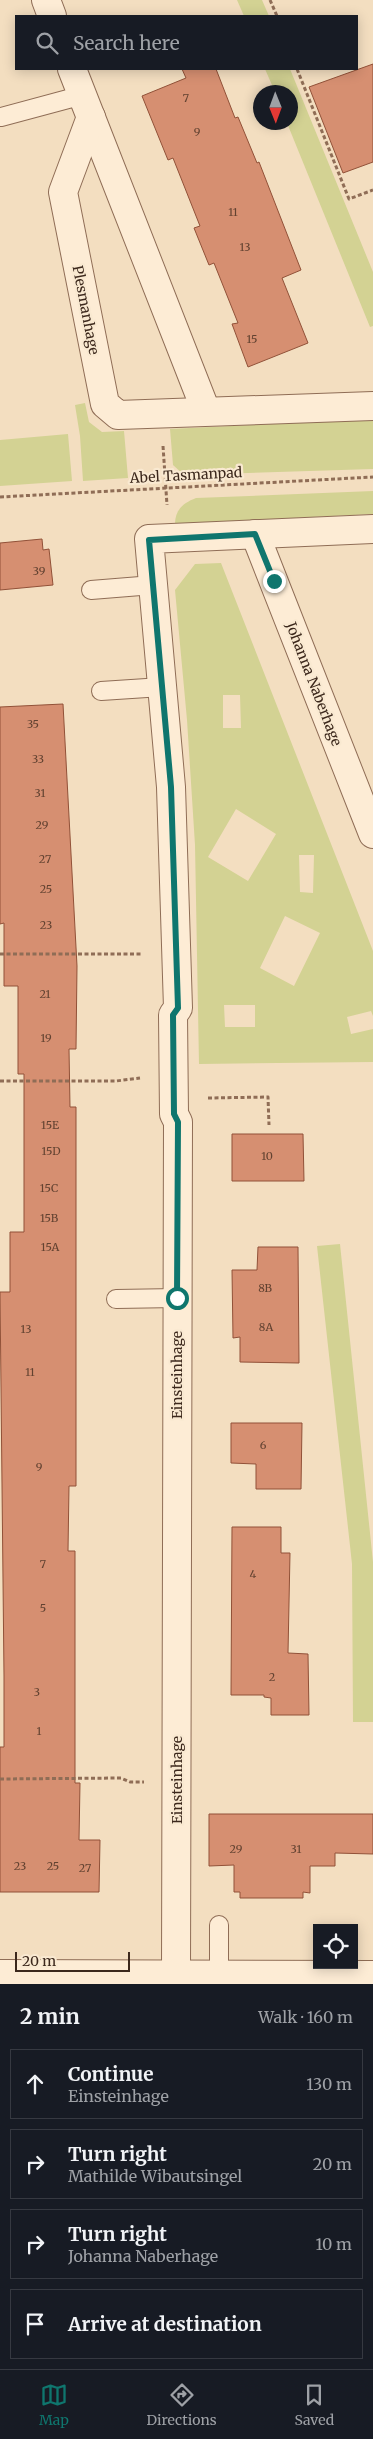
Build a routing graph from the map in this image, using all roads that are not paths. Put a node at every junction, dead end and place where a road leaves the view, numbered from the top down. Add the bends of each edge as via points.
1 (46, 0) edge
2 (52, 15) edge
3 (72, 70) edge
4 (87, 106) junction
5 (1, 117) edge
6 (373, 406) edge
7 (206, 411) junction
8 (373, 530) edge
9 (255, 534) junction
10 (153, 585) junction
11 (91, 590) dead end
12 (162, 687) junction
13 (101, 691) dead end
14 (373, 834) edge
15 (177, 1298) junction
16 (116, 1299) dead end
17 (219, 1924) dead end
18 (176, 1974) junction
19 (373, 1975) edge
20 (2, 1978) edge
21 (110, 1979) edge
22 (219, 1979) edge

1 - 2 street
3 - 4 street
4 - 5 lane
4 - 7 street
4 - 7 street, Plesmanhage via 63,192 105,404 118,415
6 - 7 street, Plesmanhage
8 - 9 street
9 - 10 street, Einsteinhage via 149,540
9 - 14 street, Johanna Naberhage
10 - 11 lane
10 - 12 street, Einsteinhage
12 - 13 lane
12 - 15 street, Einsteinhage via 176,899 178,1008 173,1015 174,1114 178,1122
15 - 16 lane
15 - 18 street, Einsteinhage
17 - 22 lane
18 - 21 street
18 - 22 street
19 - 22 street
20 - 21 street

